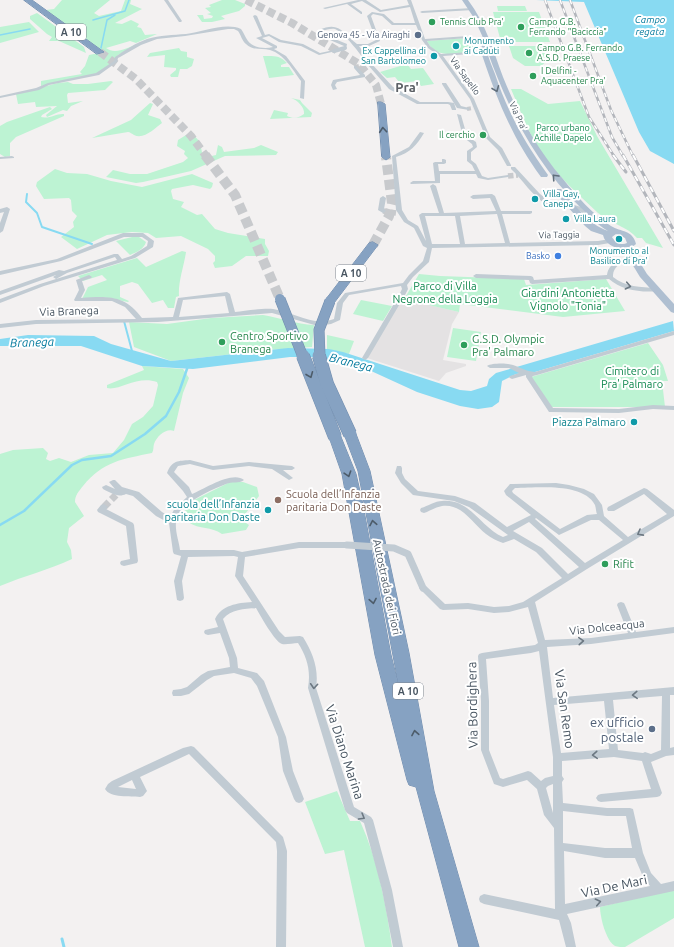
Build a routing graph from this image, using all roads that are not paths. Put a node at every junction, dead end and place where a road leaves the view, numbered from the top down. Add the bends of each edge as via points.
1 (27, 0) edge
2 (166, 0) edge
3 (410, 0) edge
4 (465, 0) edge
5 (348, 3) junction
6 (411, 6) junction
7 (325, 8) dead end
8 (472, 9) junction
9 (422, 12) dead end
10 (360, 13) dead end
11 (254, 16) dead end
12 (180, 21) dead end
13 (417, 24) junction
14 (263, 35) junction
15 (486, 36) junction
16 (468, 37) dead end
17 (424, 40) junction
18 (356, 45) junction
19 (271, 49) junction
20 (100, 52) tunnel mouth
21 (484, 52) junction
22 (440, 55) junction
23 (355, 67) dead end
24 (444, 84) dead end
25 (335, 89) dead end
26 (0, 97) edge
27 (302, 98) dead end
28 (430, 100) dead end
29 (456, 102) junction
30 (381, 104) tunnel mouth
31 (472, 108) junction
32 (454, 109) dead end
33 (459, 115) dead end
34 (422, 134) dead end
35 (12, 157) dead end
36 (386, 157) tunnel mouth
37 (0, 158) edge
38 (444, 160) dead end
39 (478, 172) junction
40 (437, 173) junction
41 (508, 176) tunnel mouth
42 (413, 183) dead end
43 (433, 186) dead end
44 (473, 197) dead end
45 (382, 198) dead end
46 (569, 205) junction
47 (0, 211) edge
48 (383, 211) tunnel mouth
49 (530, 212) dead end
50 (396, 213) tunnel mouth
51 (457, 214) junction
52 (498, 214) junction
53 (442, 215) junction
54 (600, 222) junction
55 (412, 225) junction
56 (0, 231) edge
57 (610, 235) junction
58 (373, 245) tunnel mouth
59 (463, 245) junction
60 (508, 245) junction
61 (430, 246) junction
62 (626, 247) junction
63 (632, 258) junction
64 (121, 261) junction
65 (65, 272) junction
66 (0, 273) edge
67 (476, 276) dead end
68 (88, 277) dead end
69 (610, 277) junction
70 (49, 283) junction
71 (404, 285) junction
72 (656, 290) junction
73 (0, 292) edge
74 (280, 299) tunnel mouth
75 (1, 300) edge
76 (674, 310) edge
77 (232, 313) junction
78 (176, 319) junction
79 (140, 320) junction
80 (0, 326) edge
81 (674, 333) edge
82 (365, 358) dead end
83 (490, 366) dead end
84 (526, 374) junction
85 (512, 377) dead end
86 (674, 408) edge
87 (342, 436) junction
88 (275, 466) junction
89 (292, 468) dead end
90 (399, 468) dead end
91 (289, 478) dead end
92 (240, 480) dead end
93 (113, 482) dead end
94 (106, 487) dead end
95 (129, 492) junction
96 (191, 498) junction
97 (104, 507) dead end
98 (611, 509) dead end
99 (424, 510) dead end
100 (674, 514) edge
101 (601, 516) junction
102 (533, 518) junction
103 (172, 521) junction
104 (507, 531) junction
105 (515, 535) junction
106 (627, 540) junction
107 (185, 554) junction
108 (242, 555) junction
109 (124, 563) dead end
110 (584, 567) junction
111 (566, 578) junction
112 (180, 598) dead end
113 (531, 602) junction
114 (258, 605) junction
115 (621, 605) dead end
116 (222, 629) junction
117 (674, 630) edge
118 (208, 632) dead end
119 (634, 635) junction
120 (542, 644) junction
121 (234, 670) junction
122 (670, 691) edge
123 (176, 693) dead end
124 (608, 697) junction
125 (550, 702) junction
126 (670, 751) edge
127 (614, 753) junction
128 (645, 756) junction
129 (557, 758) junction
130 (134, 775) dead end
131 (559, 779) junction
132 (541, 786) junction
133 (601, 798) dead end
134 (299, 799) dead end
135 (562, 807) dead end
136 (558, 826) junction
137 (564, 847) dead end
138 (638, 854) junction
139 (674, 886) edge
140 (659, 889) junction
141 (484, 899) dead end
142 (561, 913) junction
143 (281, 947) edge
144 (398, 947) edge
145 (463, 947) edge
146 (470, 947) edge
147 (571, 947) edge

1 - 20 highway, A 10
2 - 12 street
3 - 6 street
4 - 8 main road, Via Pra'
5 - 6 street via 363,0 380,11
5 - 7 street
5 - 10 street
6 - 13 street
8 - 9 street
8 - 15 main road, Via Pra'
11 - 14 street
13 - 17 street
13 - 18 street via 393,24 383,14 372,13 369,16 378,41 369,45
14 - 18 street, bridge via 269,34 280,40 299,44 319,54 344,46 320,32 331,29 342,31
14 - 19 street via 259,39 276,47
15 - 21 main road, Via Pra'
54 -> 15 main road, Via Pra' via 549,171 532,145 501,78
16 - 17 street
17 - 22 street, Via Sapello
18 - 32 street via 368,64 391,88 419,103 448,103 452,104
19 - 26 street via 250,44 242,32 234,28 164,36 147,40 119,56 99,74
19 - 27 street via 285,57 303,81
21 - 22 street
21 -> 46 main road, Via Pra' via 518,140
22 - 31 street, Via Sapello via 472,99
23 - 25 street via 363,76 335,81 332,85
24 - 29 street, Via Sapello
28 - 29 street, Via Sapello
29 - 31 street, Via Sapello via 459,107
36 -> 30 highway
31 - 46 street, Via Sapello via 488,138 537,194 549,203
33 - 39 street via 465,137 474,143 475,147 469,151 468,158
34 - 55 street via 403,155 394,156 399,210
35 - 37 street
38 - 40 street via 444,163 435,163
39 - 40 street
39 - 41 street via 484,179
40 - 42 street via 438,182
43 - 53 street
44 - 52 street via 492,196
45 - 48 street via 380,210
46 - 54 street, Via Pra' via 580,209 592,220
46 - 57 main road, Via Pra' via 594,229
47 - 56 street via 8,209
49 - 52 street
50 - 55 street via 407,224
51 - 52 street
51 - 53 street
51 - 59 street
52 - 60 street
53 - 61 street via 422,215
54 - 57 main road, Via Pra'
55 - 61 street via 416,227 426,246
57 - 60 street, Via Taggia via 598,243
57 - 62 main road via 617,246
57 - 62 main road via 623,233 632,244
58 - 87 highway, Autostrada dei Fiori / A 10, bridge via 330,301 319,330 318,352
59 - 60 street, Via Taggia
59 - 61 street, Via Taggia
61 - 71 street via 426,262
62 - 63 main road
63 - 69 street via 616,263
63 - 72 main road
64 - 65 street via 116,255
64 - 66 street via 150,247 149,238 141,234 123,236 59,260
64 - 70 street
65 - 70 street
65 - 73 street
67 - 69 street via 531,278 529,282
68 - 79 street, Via Branega via 79,280 83,292 77,300 101,298 126,303
69 -> 72 street via 624,286
70 - 75 street
71 - 77 street, Via Branega via 347,294 340,303 337,320 329,323 318,324 272,311
71 - 82 street via 402,295
72 - 76 main road
74 -> 87 highway, Autostrada dei Fiori / A 10, bridge
77 - 78 street, Via Branega
77 - 78 street via 227,294 180,299
78 - 79 street, Via Branega
79 - 80 street, Via Branega via 36,322
81 - 84 street
83 - 84 street via 513,367
84 - 85 street
84 - 86 street via 551,410 619,411
87 -> 145 highway, Autostrada dei Fiori / A 10 via 383,655
146 -> 87 highway, Autostrada dei Fiori / A 10 via 425,791 401,653 364,472
88 - 89 street
88 - 91 street
88 - 96 street via 249,464 213,468 190,462 176,464 170,473
90 - 104 street via 398,473 403,481 416,493 455,499 472,505
92 - 96 street via 227,480
93 - 95 street via 119,489
94 - 95 street via 116,494
95 - 103 street via 136,494 159,514
96 - 103 street via 183,502 173,514
97 - 109 street via 101,510 130,525 134,561
98 - 100 street via 644,490
99 - 105 street via 444,503 458,506 464,508 490,535 503,540
100 -> 106 street
101 - 102 street via 590,517 559,532
101 - 102 street via 601,506 597,500 580,489 519,486 509,488 510,495
101 - 106 street
102 - 104 street
102 - 110 street
103 - 107 street via 177,552
104 - 105 street
105 - 111 street via 539,550
106 - 110 street
107 - 108 street
107 - 112 street via 178,581
108 - 113 street, bridge via 298,544 347,544 394,548 408,554 423,588 443,607 468,606 494,610 509,609
108 - 114 street, Via Diano Marina via 239,576
110 - 111 street
111 - 113 street
113 - 120 street
114 - 116 street via 222,614 219,619
114 -> 144 street, Via Diano Marina via 280,639 300,639 306,648 314,678 312,688 350,810 368,820 387,890
115 - 119 street
116 - 118 street
116 - 121 street via 233,658
117 - 119 street, Via Dolceacqua
120 -> 119 street, Via Dolceacqua
120 - 125 street, Via San Remo
120 - 132 street, Via Bordighera via 531,650 482,656 485,750 497,781 503,783 528,776
121 - 123 street via 210,674 191,689
121 - 134 street via 254,675 261,684 282,738 288,771
122 -> 124 street
122 - 126 street
124 - 125 street
124 - 127 street
125 - 129 street, Via San Remo
126 - 128 street via 658,756
127 - 128 street
127 -> 129 street
128 - 133 street via 656,793
129 - 131 street, Via San Remo
130 - 143 street via 186,750 191,750 280,840
131 - 132 street via 545,782
131 - 136 street, Via San Remo
132 - 136 street, Via San Remo via 550,816
135 - 138 street via 630,812
136 - 142 street, Via San Remo
137 - 138 street via 605,854
138 - 140 street via 647,876
139 - 140 street, Via De Mari
142 -> 140 street, Via De Mari
141 - 142 street
142 - 147 street, Via San Remo

